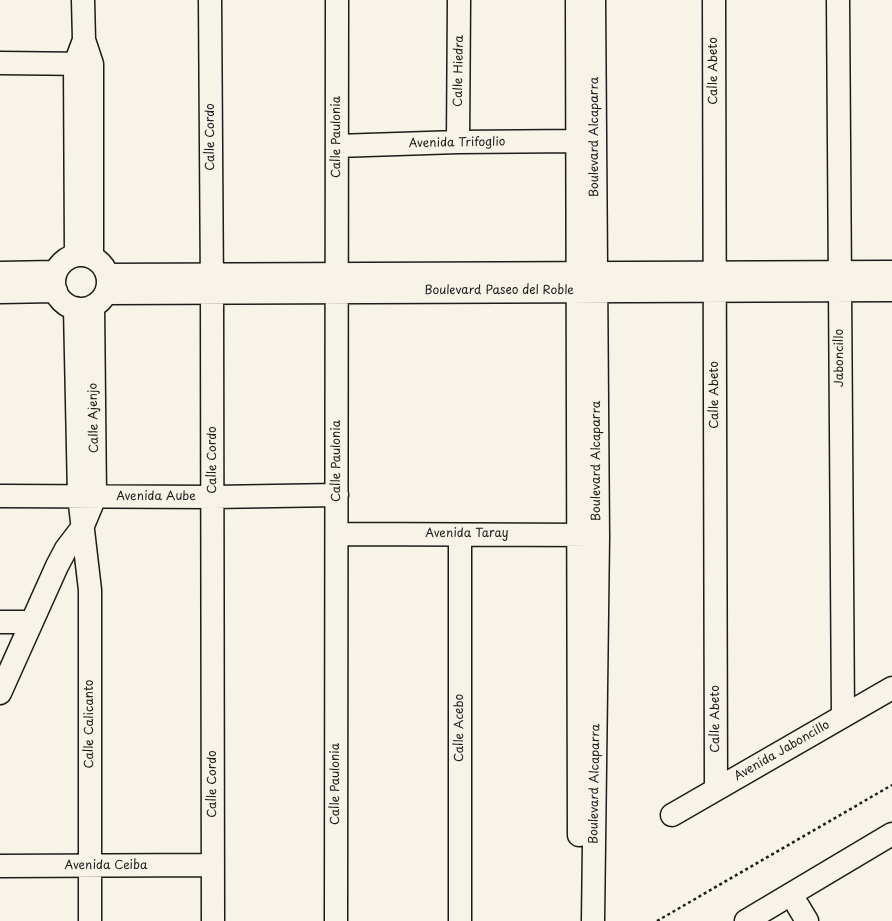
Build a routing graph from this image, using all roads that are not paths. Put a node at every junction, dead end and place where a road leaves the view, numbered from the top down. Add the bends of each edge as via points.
1 (83, 0) edge
2 (210, 0) edge
3 (337, 0) edge
4 (459, 0) edge
5 (577, 0) edge
6 (594, 0) edge
7 (714, 0) edge
8 (838, 0) edge
9 (0, 64) edge
10 (84, 64) junction
11 (578, 141) junction
12 (458, 142) junction
13 (337, 146) junction
14 (84, 256) junction
15 (892, 272) edge
16 (0, 273) edge
17 (840, 281) junction
18 (56, 282) junction
19 (587, 282) junction
20 (715, 282) junction
21 (337, 283) junction
22 (212, 284) junction
23 (892, 290) edge
24 (0, 292) edge
25 (95, 296) junction
26 (337, 495) junction
27 (0, 496) edge
28 (87, 496) junction
29 (212, 497) junction
30 (82, 528) junction
31 (337, 534) junction
32 (460, 535) junction
33 (588, 535) junction
34 (0, 622) edge
35 (31, 622) junction
36 (892, 688) edge
37 (0, 693) edge
38 (843, 716) junction
39 (716, 789) junction
40 (672, 815) dead end
41 (892, 834) edge
42 (213, 865) junction
43 (0, 866) edge
44 (90, 866) junction
45 (90, 921) edge
46 (212, 921) edge
47 (336, 921) edge
48 (460, 921) edge
49 (579, 921) edge
50 (593, 921) edge
51 (746, 921) edge

1 - 10 street
2 - 22 street, Calle Cordo
3 - 13 street, Calle Paulonia
4 - 12 street, Calle Hiedra
5 - 11 street, Boulevard Alcaparra
6 - 19 street, Boulevard Alcaparra
7 - 20 street, Calle Abeto
8 - 17 street, Jaboncillo
9 - 10 street
10 - 14 street
11 - 12 street, Avenida Trifoglio
11 - 19 street, Boulevard Alcaparra
12 - 13 street, Avenida Trifoglio
13 - 21 street, Calle Paulonia
14 - 18 street via 65,260
14 - 25 street via 103,267
15 - 17 street, Boulevard Paseo del Roble
16 - 18 street
17 - 20 street, Boulevard Paseo del Roble
17 - 23 street, Boulevard Paseo del Roble
17 - 38 street, Jaboncillo
18 - 24 street
18 - 25 street via 60,299 67,305
19 - 20 street, Boulevard Paseo del Roble
19 - 21 street, Boulevard Paseo del Roble
19 - 33 street, Boulevard Alcaparra
20 - 39 street, Calle Abeto
21 - 22 street, Boulevard Paseo del Roble
21 - 26 street, Calle Paulonia
22 - 25 street, Boulevard Paseo del Roble
22 - 29 street, Calle Cordo
25 - 28 street, Calle Ajenjo
26 - 29 street, Avenida Aube
26 - 31 street, Calle Paulonia
27 - 28 street, Avenida Aube
28 - 29 street, Avenida Aube
28 - 30 street, Calle Ajenjo
29 - 42 street, Calle Cordo
30 - 35 street, Calle Ajenjo via 66,549
30 - 44 street, Calle Calicanto via 90,590
31 - 32 street, Avenida Taray
31 - 47 street, Calle Paulonia
32 - 33 street, Avenida Taray
32 - 48 street, Calle Acebo
33 - 49 street, Boulevard Alcaparra
33 - 50 street, Boulevard Alcaparra
34 - 35 street
35 - 37 street, Calle Ajenjo
36 - 38 street, Avenida Jaboncillo
38 - 39 street, Avenida Jaboncillo
39 - 40 street, Avenida Jaboncillo
41 - 51 street
42 - 44 street, Avenida Ceiba
42 - 46 street, Calle Cordo
43 - 44 street, Avenida Ceiba
44 - 45 street, Calle Calicanto

